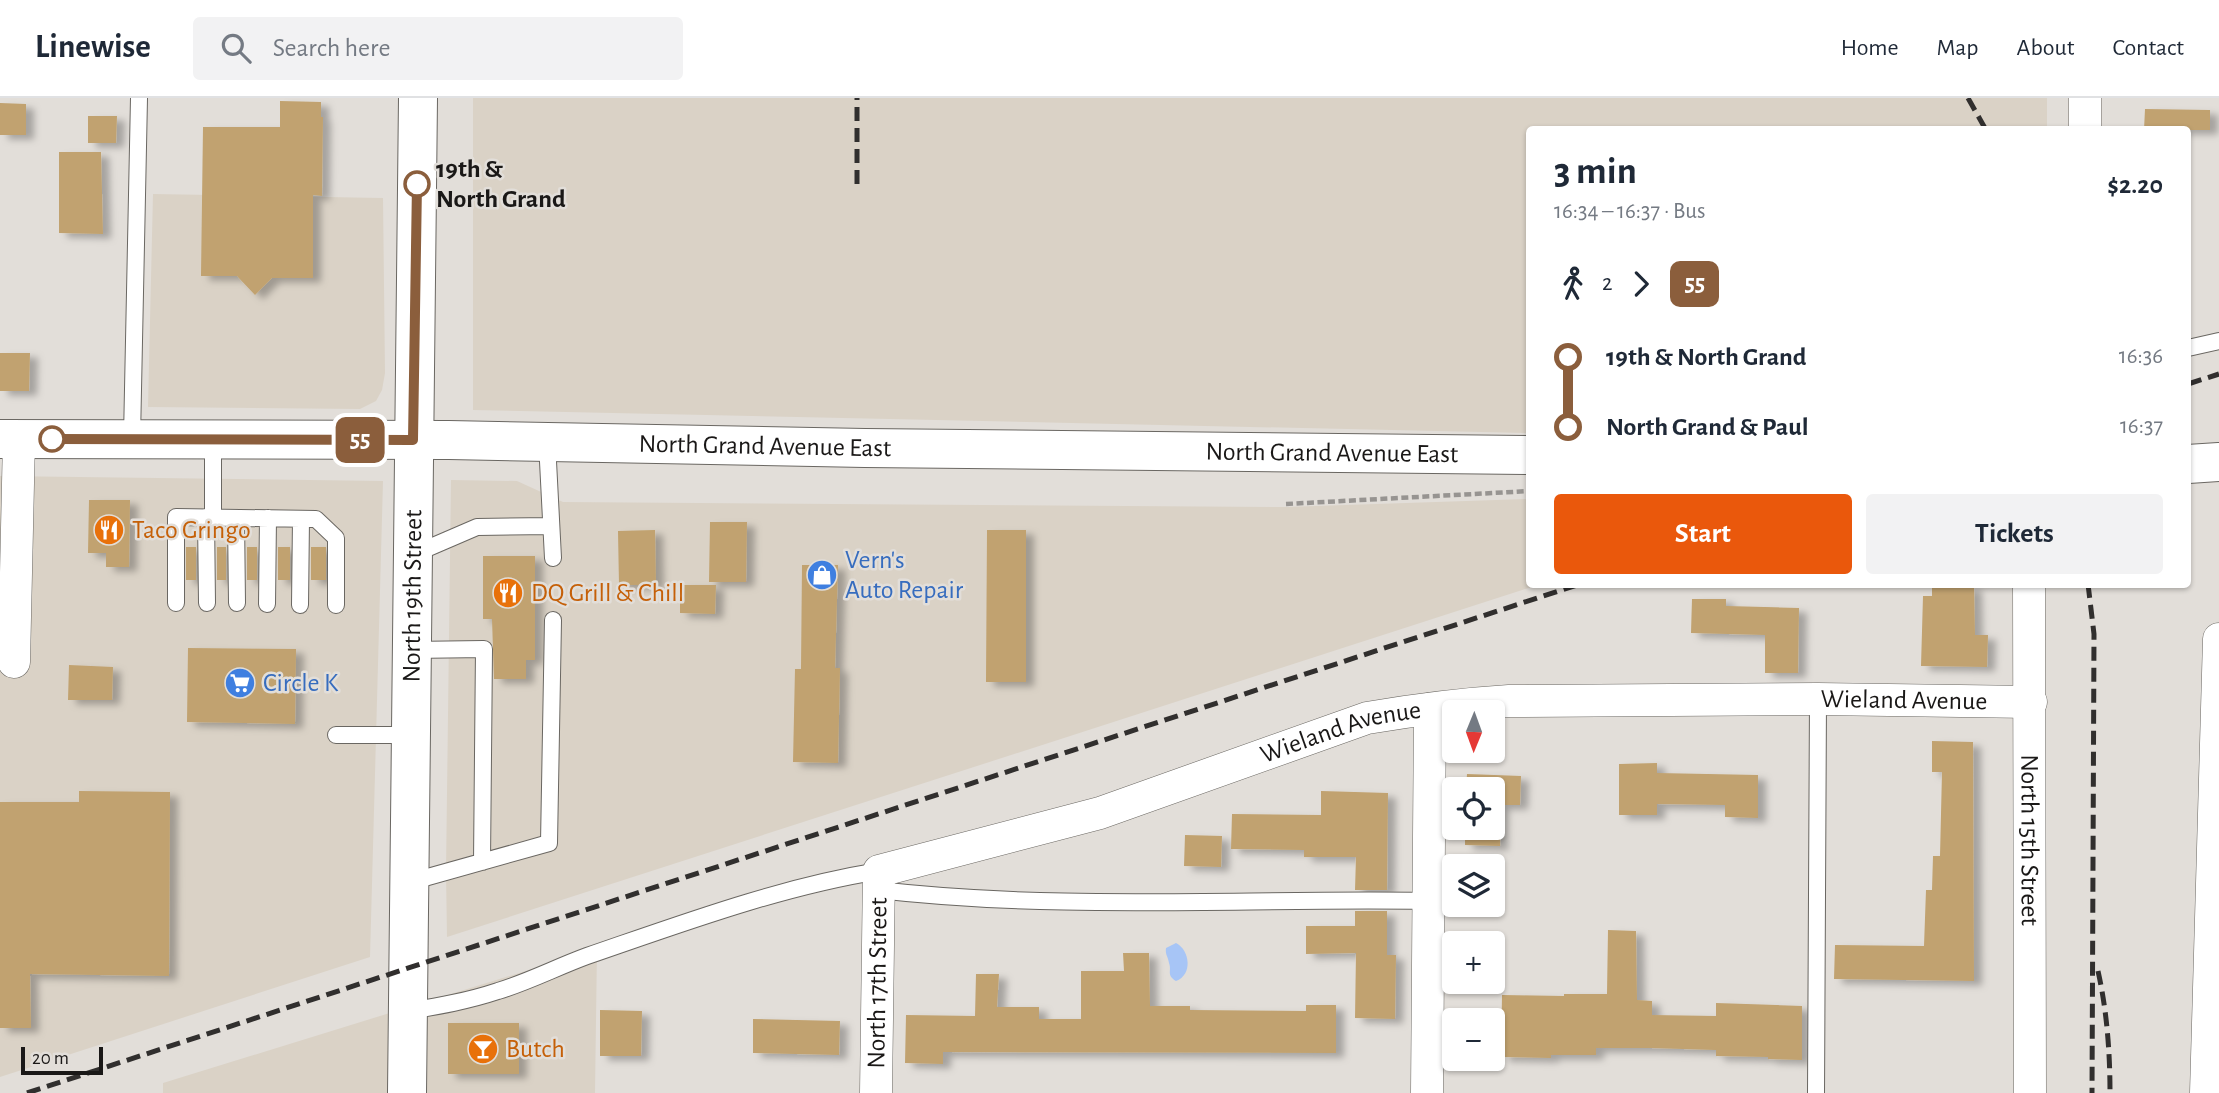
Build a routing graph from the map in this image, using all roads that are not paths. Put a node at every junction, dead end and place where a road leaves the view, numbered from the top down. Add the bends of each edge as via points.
1 (139, 98) edge
2 (418, 98) edge
3 (2085, 98) edge
4 (2085, 126) edge
5 (2219, 341) edge
6 (2191, 347) edge
7 (132, 438) junction
8 (9, 439) edge
9 (213, 439) junction
10 (413, 440) junction
11 (547, 442) junction
12 (1526, 455) edge
13 (2219, 462) edge
14 (2191, 464) edge
15 (236, 517) junction
16 (209, 518) junction
17 (268, 518) junction
18 (301, 519) junction
19 (551, 526) junction
20 (411, 555) junction
21 (553, 558) dead end
22 (2029, 588) edge
23 (176, 603) dead end
24 (206, 603) dead end
25 (237, 603) dead end
26 (267, 604) dead end
27 (300, 605) dead end
28 (337, 605) dead end
29 (553, 620) dead end
30 (2219, 639) edge
31 (411, 650) junction
32 (13, 662) dead end
33 (1818, 699) junction
34 (2031, 702) junction
35 (1430, 709) junction
36 (336, 735) dead end
37 (411, 735) junction
38 (482, 862) junction
39 (879, 880) junction
40 (410, 883) junction
41 (1427, 901) junction
42 (409, 1011) junction
43 (407, 1093) edge
44 (876, 1093) edge
45 (1427, 1093) edge
46 (1816, 1093) edge
47 (2030, 1093) edge
48 (2206, 1093) edge

1 - 7 lane
2 - 10 street, North 19th Street
3 - 4 street
5 - 6 lane
7 - 8 street, North Grand Avenue East
7 - 9 street, North Grand Avenue East
8 - 32 street
9 - 10 street, North Grand Avenue East
9 - 16 lane
10 - 11 street, North Grand Avenue East
10 - 20 street, North 19th Street
11 - 12 street, North Grand Avenue East
11 - 19 lane
13 - 14 street
15 - 16 lane
15 - 17 lane
15 - 25 lane
16 - 23 lane via 176,517
16 - 24 lane
17 - 18 lane
17 - 26 lane
18 - 27 lane
18 - 28 lane via 316,519 336,538
19 - 20 lane via 477,527
19 - 21 lane
20 - 31 street, North 19th Street
22 - 34 street, North 15th Street
29 - 38 lane via 549,843
30 - 48 street
31 - 37 street, North 19th Street
31 - 38 lane via 484,649
33 - 34 street, Wieland Avenue
33 - 35 street, Wieland Avenue via 1509,701
33 - 46 lane
34 - 47 street, North 15th Street
35 - 39 street, Wieland Avenue via 1367,718 1100,813
35 - 41 street
36 - 37 lane
37 - 40 street, North 19th Street
38 - 40 lane
39 - 41 lane via 948,898
39 - 42 lane via 837,878 791,889 585,957 500,991
39 - 44 street, North 17th Street
40 - 42 street, North 19th Street
41 - 45 street
42 - 43 street, North 19th Street

